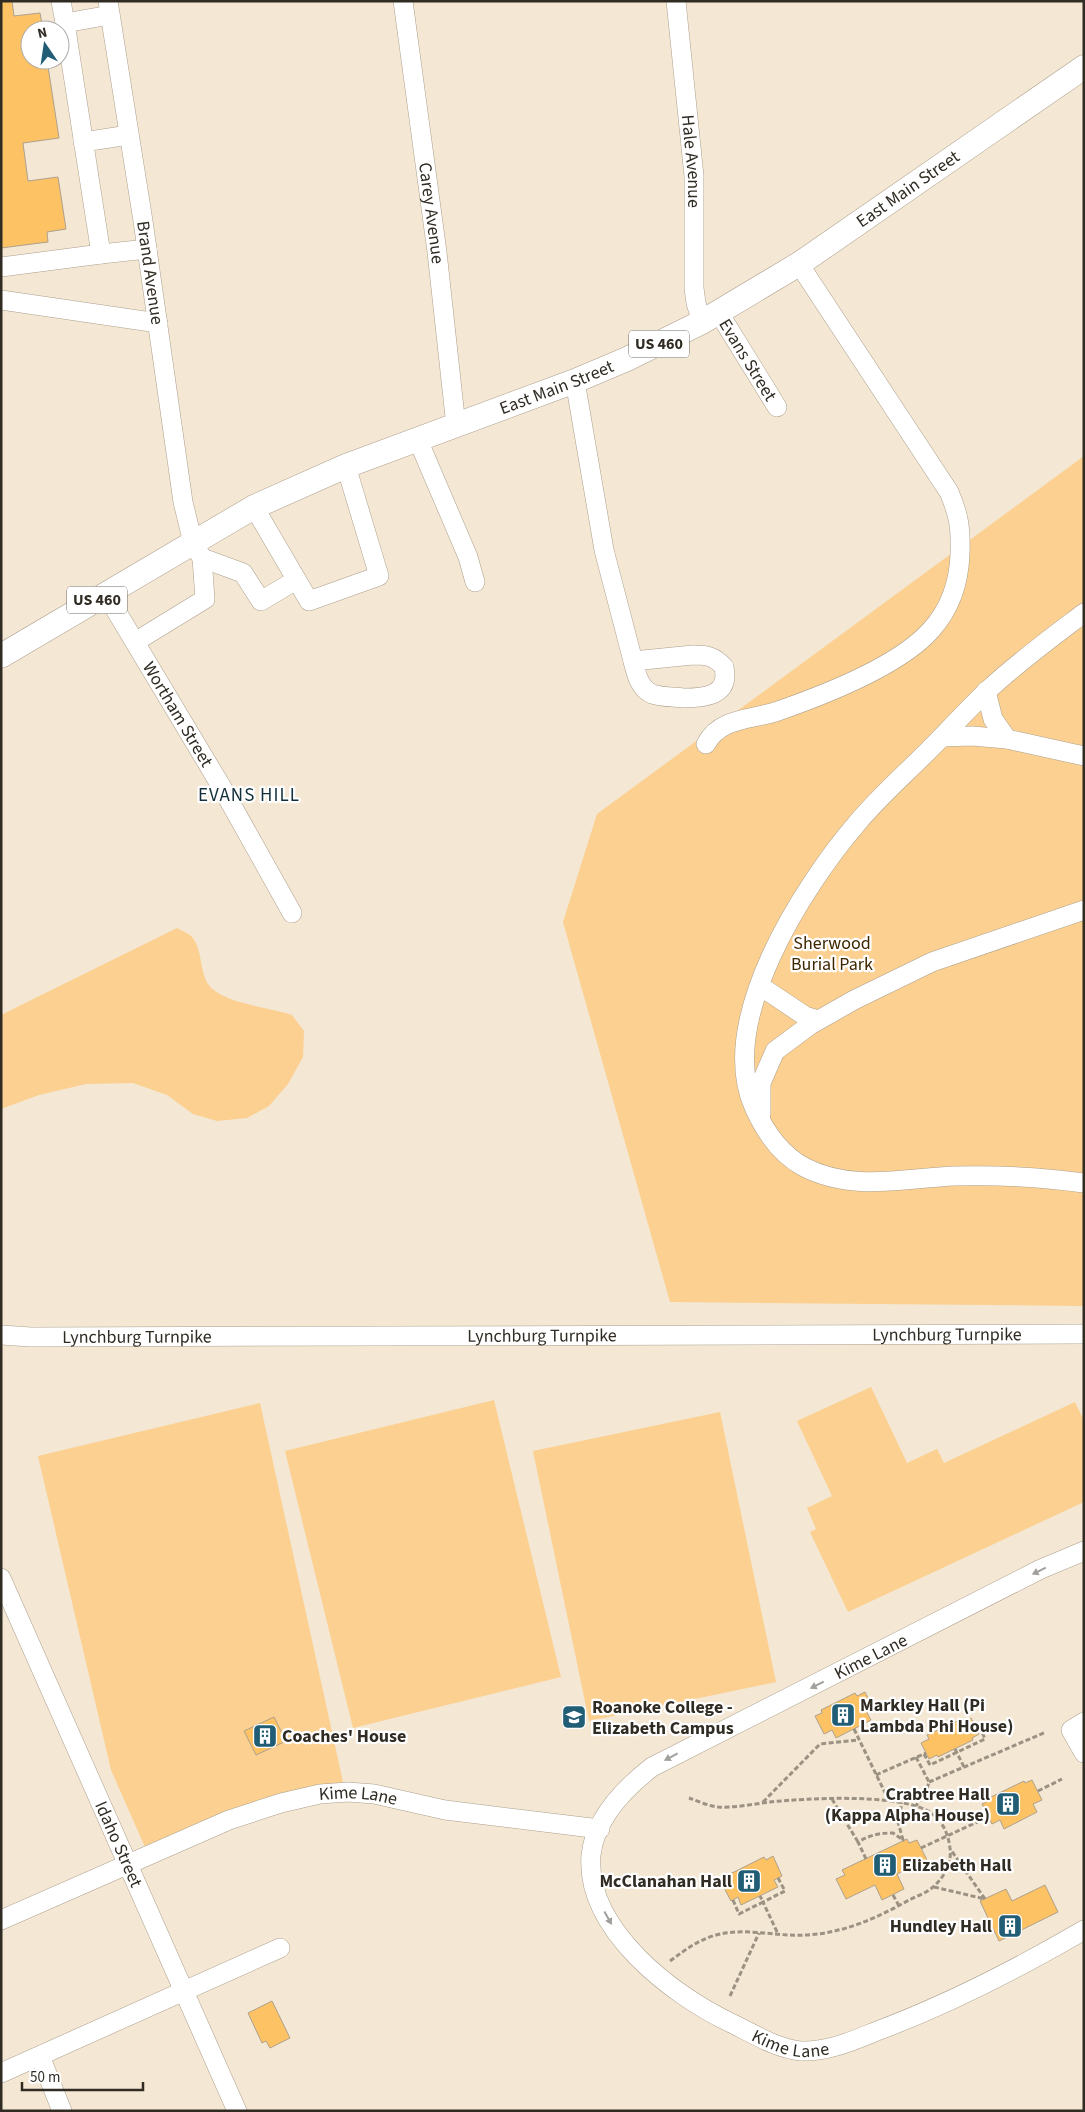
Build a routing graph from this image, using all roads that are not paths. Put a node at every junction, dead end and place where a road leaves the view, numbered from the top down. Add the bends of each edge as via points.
1 (61, 1) edge
2 (403, 1) edge
3 (676, 1) edge
4 (109, 8) edge
5 (64, 20) edge
6 (70, 21) edge
7 (70, 56) edge
8 (1084, 67) edge
9 (129, 136) junction
10 (83, 142) junction
11 (147, 249) junction
12 (101, 254) junction
13 (799, 264) junction
14 (1, 267) edge
15 (1, 300) edge
16 (711, 318) junction
17 (158, 323) junction
18 (575, 381) junction
19 (777, 407) dead end
20 (456, 426) junction
21 (418, 440) junction
22 (346, 466) junction
23 (254, 507) junction
24 (198, 550) junction
25 (296, 580) junction
26 (475, 582) dead end
27 (106, 594) junction
28 (1084, 613) edge
29 (135, 642) junction
30 (1, 656) edge
31 (632, 661) dead end
32 (986, 692) junction
33 (942, 737) junction
34 (1007, 740) junction
35 (706, 744) dead end
36 (1084, 756) edge
37 (1084, 910) edge
38 (292, 913) dead end
39 (760, 986) junction
40 (818, 1020) junction
41 (761, 1123) junction
42 (1084, 1183) edge
43 (1084, 1334) edge
44 (1, 1335) edge
45 (1084, 1551) edge
46 (1, 1578) edge
47 (6, 1602) edge
48 (1084, 1722) edge
49 (1084, 1753) edge
50 (600, 1829) junction
51 (127, 1864) junction
52 (1, 1920) edge
53 (1084, 1930) edge
54 (280, 1948) dead end
55 (184, 1991) junction
56 (40, 2056) junction
57 (1, 2073) edge
58 (62, 2111) edge
59 (237, 2111) edge

1 - 5 street
2 - 20 street, Carey Avenue via 437,252
3 - 16 street, Hale Avenue via 694,176 694,288 696,303
4 - 6 street
4 - 9 street, Brand Avenue
7 - 10 street
8 - 13 main road, East Main Street / US 460
9 - 10 street
9 - 11 street, Brand Avenue
10 - 12 street
11 - 12 street
11 - 17 street, Brand Avenue
12 - 14 street
13 - 16 main road, East Main Street / US 460
13 - 35 street via 949,492 961,530 959,566 946,610 914,645 889,662 805,701 723,726 711,734
15 - 17 street
16 - 18 main road, East Main Street / US 460
16 - 19 street, Evans Street
17 - 24 street, Brand Avenue via 182,502
18 - 20 main road, East Main Street / US 460
18 - 31 street via 604,550
20 - 21 main road, East Main Street / US 460
21 - 22 main road, East Main Street / US 460
21 - 26 street via 468,557
22 - 23 main road, East Main Street / US 460
22 - 25 street via 379,576 309,601
23 - 24 main road, East Main Street / US 460
23 - 25 street
24 - 25 street via 242,573 261,601
24 - 27 main road, East Main Street / US 460
24 - 29 street, Brand Avenue via 205,599
27 - 29 street, Wortham Street
27 - 30 main road, East Main Street / US 460
28 - 32 street
29 - 38 street, Wortham Street
32 - 33 street
32 - 34 street via 993,719
33 - 34 street
33 - 39 street via 858,822 828,861 772,954
34 - 36 street
37 - 40 street via 932,962
39 - 40 street via 805,1016
39 - 41 street via 748,1022 744,1068 748,1092
40 - 41 street via 775,1051 761,1083
41 - 42 street via 787,1156 804,1167 848,1181 872,1183 994,1176
43 - 44 street, Lynchburg Turnpike
45 -> 50 street, Kime Lane via 652,1767 616,1801
46 - 47 street, Idaho Street
47 - 51 street, Idaho Street
48 - 49 street via 1071,1730
50 - 51 street, Kime Lane via 445,1810 374,1794 320,1794 229,1820
50 -> 53 street, Kime Lane via 591,1853 596,1890 612,1924 631,1951 683,1996 713,2014 790,2049 820,2050 900,2022 974,1990
51 - 52 street, Kime Lane
51 - 55 street, Idaho Street
54 - 55 street
55 - 56 street
55 - 59 street, Idaho Street
56 - 57 street
56 - 58 street

